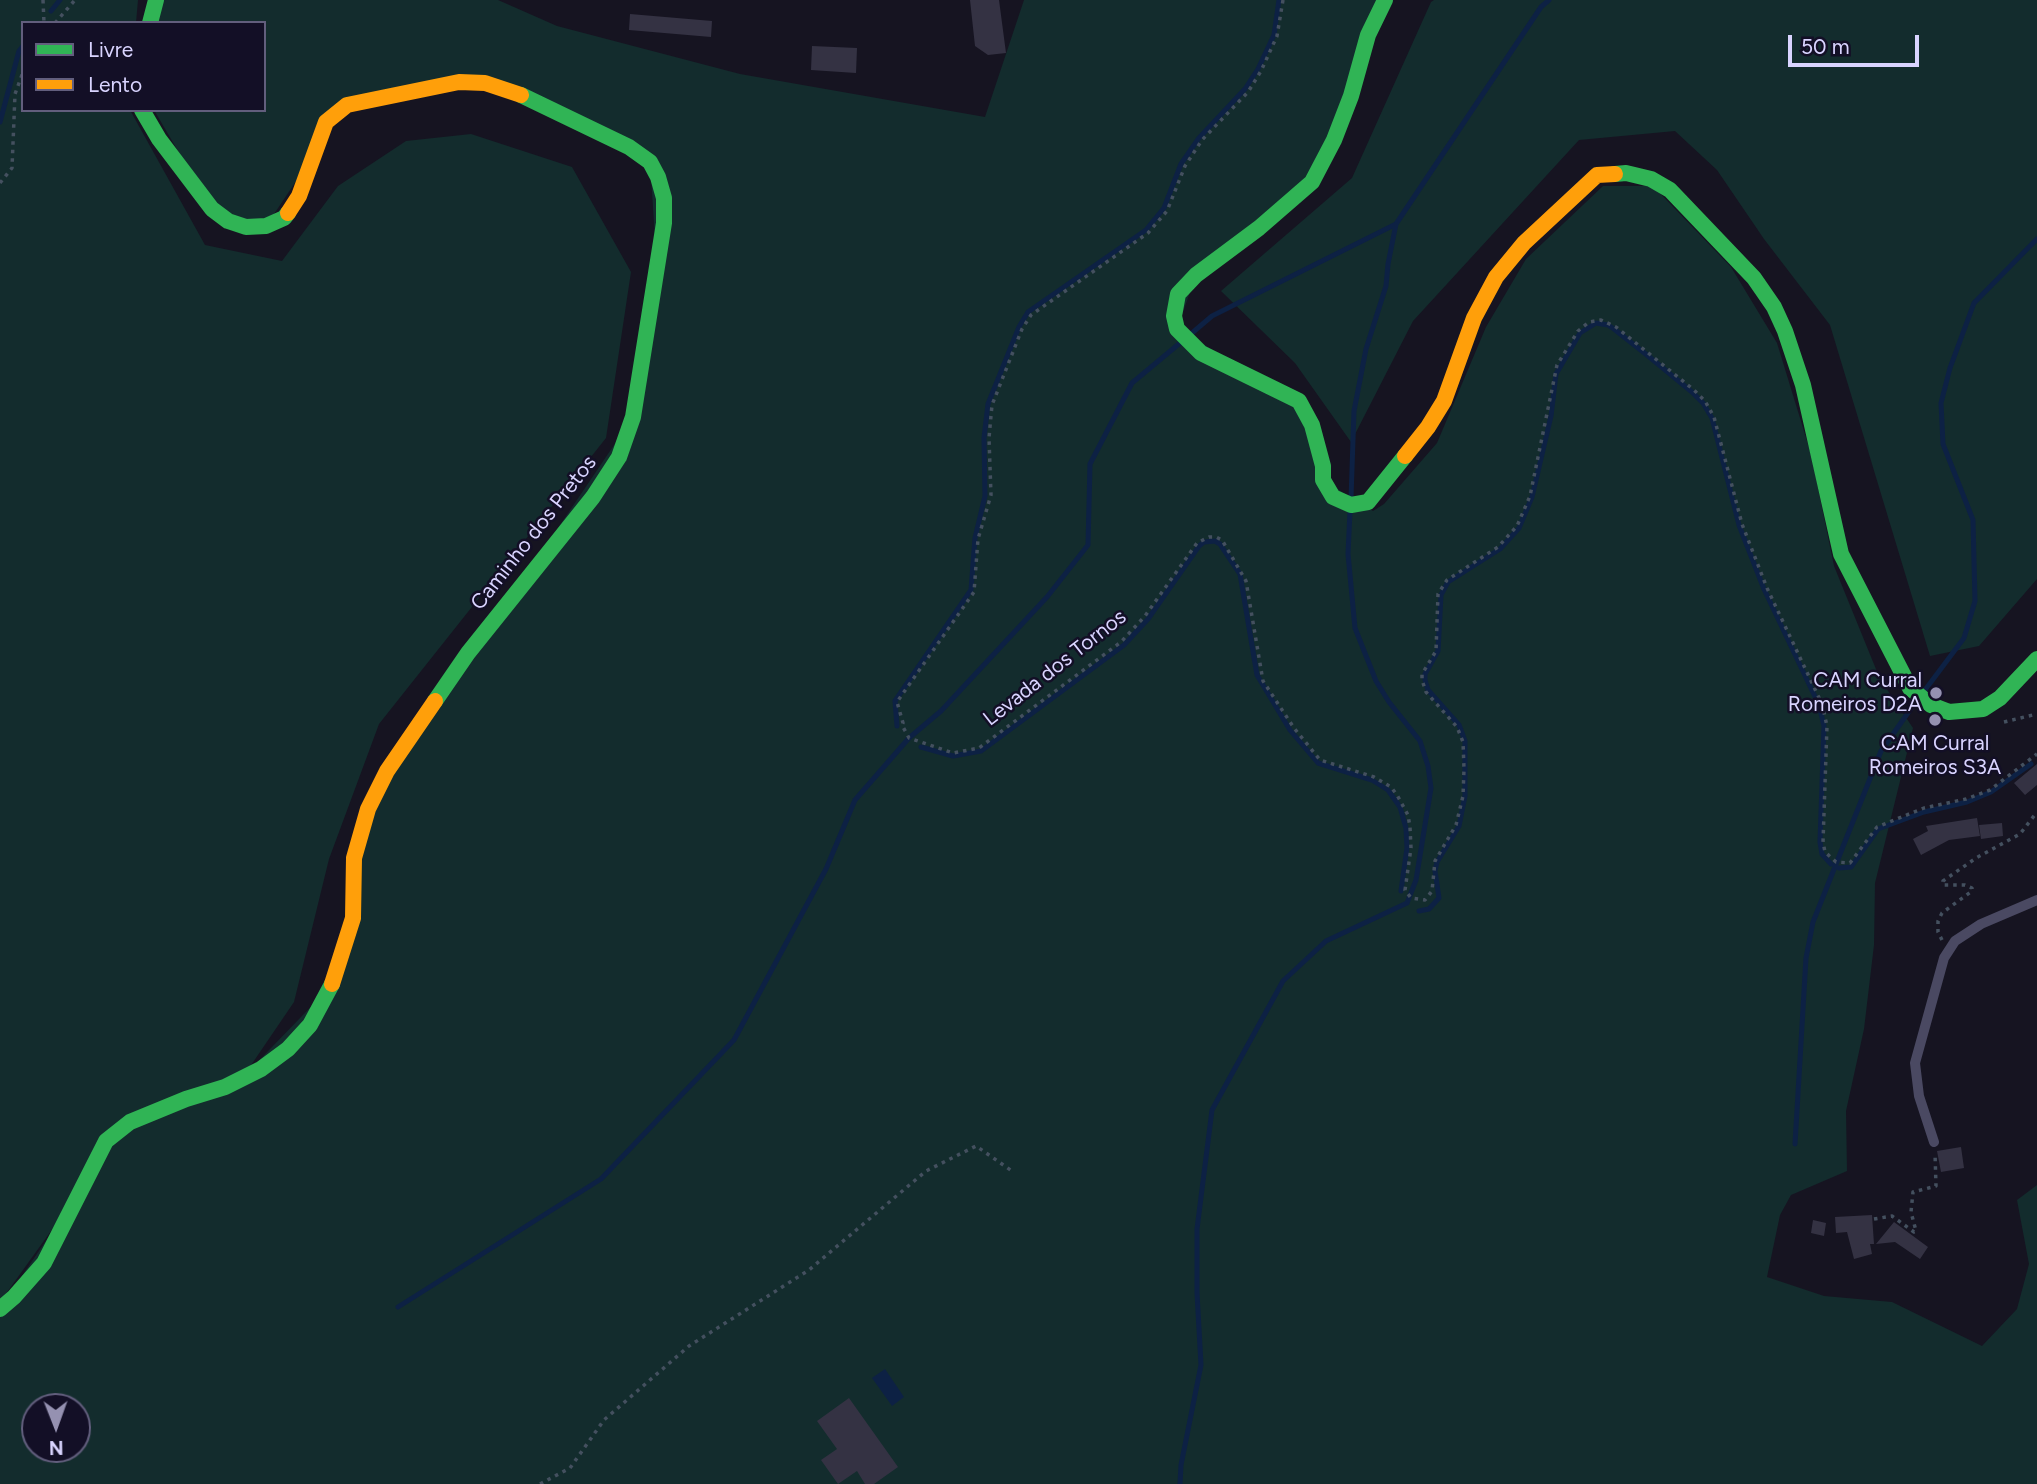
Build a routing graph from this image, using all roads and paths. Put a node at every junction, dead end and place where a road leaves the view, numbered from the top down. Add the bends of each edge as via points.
1 (43, 0) edge
2 (75, 0) edge
3 (156, 0) edge
4 (1283, 0) edge
5 (1385, 0) edge
6 (44, 21) edge
7 (57, 21) edge
8 (151, 21) edge
9 (21, 78) edge
10 (143, 112) edge
11 (0, 183) edge
12 (2037, 659) edge
13 (2037, 754) edge
14 (2037, 812) edge
15 (2037, 900) edge
16 (1955, 941) junction
17 (1934, 1142) joint
18 (1012, 1171) dead end
19 (1874, 1219) dead end
20 (0, 1309) edge
21 (540, 1484) edge

1 - 6 path
2 - 7 path
3 - 8 main road
4 - 13 path, Levada dos Tornos via 1277,36 1261,71 1248,92 1202,140 1185,166 1167,211 1149,233 1031,315 1022,329 992,405 991,495 978,539 974,592 897,702 909,738 953,753 979,748 1121,642 1197,543 1216,537 1246,581 1263,681 1320,760 1374,777 1397,795 1410,827 1405,890 1411,898 1425,900 1432,891 1435,861 1456,825 1464,769 1457,727 1426,692 1422,680 1436,651 1438,594 1447,580 1498,547 1517,526 1530,496 1557,365 1578,331 1601,320 1694,390 1714,417 1742,524 1822,704 1827,726 1825,852 1836,862 1850,863 1877,827 1990,790
5 - 12 main road via 1368,35 1335,140 1312,182 1196,275 1178,294 1174,316 1177,329 1201,353 1299,401 1312,425 1322,480 1333,497 1357,506 1368,502 1444,401 1474,318 1496,276 1524,243 1597,176 1626,173 1670,190 1754,278 1774,307 1803,385 1841,554 1914,693 1949,712 1983,709
9 - 11 path via 15,94 12,168
10 - 20 main road, Caminho dos Pretos via 212,209 246,227 266,226 284,218 299,196 326,122 347,106 450,84 485,83 512,91 629,147 650,162 664,198 664,223 633,417 619,457 593,497 468,653 387,771 368,809 354,858 352,918 331,986 310,1024 288,1049 261,1069 131,1122 106,1141 44,1264
14 - 16 path via 2020,834 1943,881 1943,885 1972,888 1938,921 1943,942 1953,936
15 - 16 lane via 1981,923
16 - 17 lane via 1944,958 1915,1063 1916,1083
17 - 19 path via 1937,1186 1913,1192 1911,1212 1916,1231 1892,1216
18 - 21 path via 975,1146 926,1171 809,1270 689,1346 604,1420 570,1468

